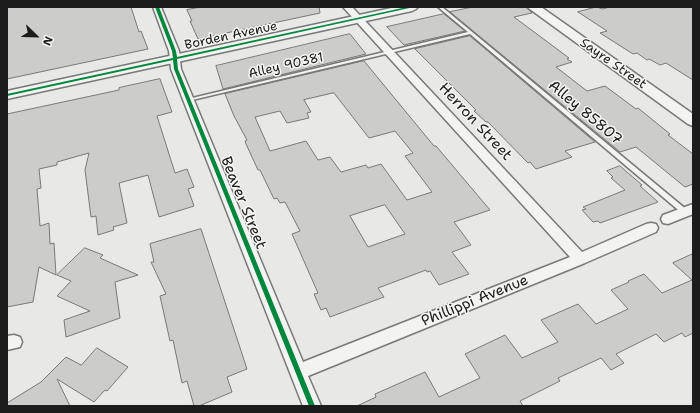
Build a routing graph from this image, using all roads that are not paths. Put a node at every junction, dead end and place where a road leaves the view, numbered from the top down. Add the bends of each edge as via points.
1 (157, 7) edge
2 (347, 7) edge
3 (412, 7) edge
4 (440, 7) edge
5 (532, 7) edge
6 (358, 19) junction
7 (470, 33) junction
8 (389, 53) junction
9 (174, 59) junction
10 (7, 95) edge
11 (188, 100) junction
12 (693, 121) edge
13 (689, 211) edge
14 (668, 219) dead end
15 (651, 228) dead end
16 (580, 259) junction
17 (298, 372) junction
18 (312, 406) edge

1 - 9 street, Beaver Street via 174,51
2 - 6 street, Herron Street
3 - 6 street, Borden Avenue
4 - 7 lane, Alley 85807
5 - 12 street, Sayre Street
6 - 8 street, Herron Street
6 - 9 street, Borden Avenue
7 - 8 lane, Alley 90381
7 - 13 lane, Alley 85807
8 - 11 lane, Alley 90381
8 - 16 street, Herron Street
9 - 10 street, Borden Avenue
9 - 11 street, Beaver Street
11 - 17 street, Beaver Street
13 - 14 street
15 - 16 street, Phillippi Avenue
16 - 17 street, Phillippi Avenue
17 - 18 street, Beaver Street

